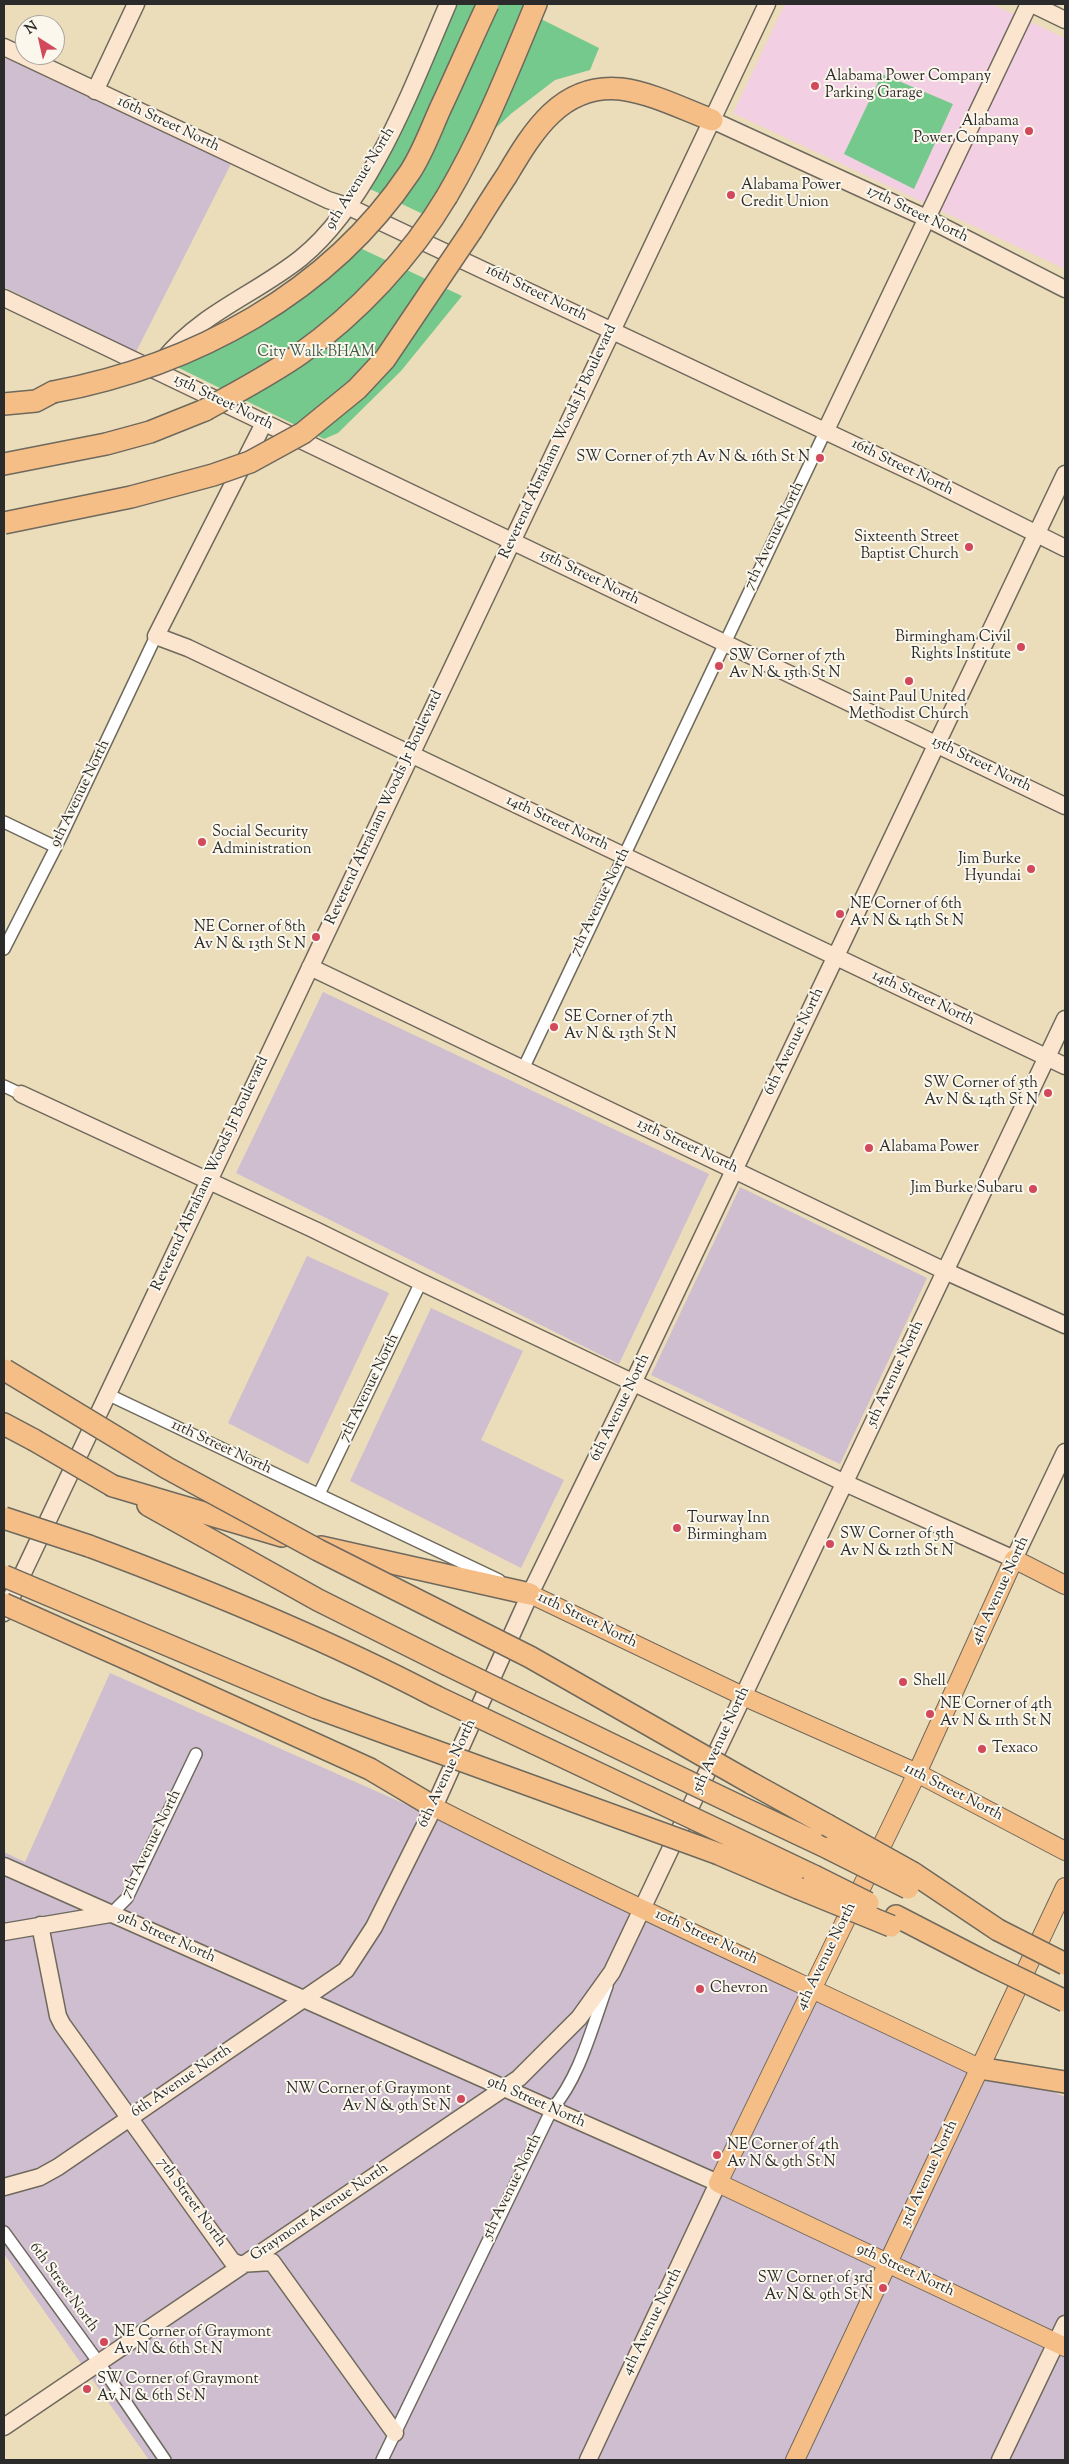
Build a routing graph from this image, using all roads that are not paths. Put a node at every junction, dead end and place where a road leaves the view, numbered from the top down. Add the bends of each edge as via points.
1 (136, 4) edge
2 (448, 4) edge
3 (488, 4) edge
4 (536, 4) edge
5 (767, 4) edge
6 (1030, 4) edge
7 (1065, 20) edge
8 (4, 47) edge
9 (95, 90) junction
10 (712, 120) junction
11 (347, 206) junction
12 (926, 218) junction
13 (1065, 289) edge
14 (4, 298) edge
15 (612, 331) junction
16 (155, 371) junction
17 (4, 389) edge
18 (53, 392) junction
19 (4, 404) edge
20 (264, 423) junction
21 (825, 432) junction
22 (4, 464) edge
23 (1065, 474) edge
24 (4, 523) edge
25 (1037, 534) junction
26 (512, 541) junction
27 (1065, 548) edge
28 (156, 636) junction
29 (724, 643) junction
30 (937, 744) junction
31 (411, 754) junction
32 (1065, 806) edge
33 (4, 822) edge
34 (56, 847) junction
35 (623, 856) junction
36 (4, 949) edge
37 (836, 958) junction
38 (310, 967) junction
39 (1065, 1019) edge
40 (1047, 1057) junction
41 (1065, 1066) edge
42 (523, 1069) junction
43 (4, 1086) edge
44 (21, 1094) joint
45 (734, 1169) junction
46 (208, 1182) junction
47 (945, 1271) junction
48 (421, 1282) junction
49 (1065, 1325) edge
50 (4, 1370) edge
51 (633, 1383) junction
52 (107, 1394) junction
53 (4, 1424) edge
54 (1065, 1452) edge
55 (844, 1483) junction
56 (113, 1486) junction
57 (319, 1494) junction
58 (4, 1518) edge
59 (1014, 1559) junction
60 (4, 1576) edge
61 (1065, 1585) edge
62 (530, 1594) junction
63 (4, 1604) edge
64 (4, 1613) edge
65 (743, 1696) junction
66 (196, 1754) dead end
67 (917, 1773) junction
68 (434, 1807) junction
69 (1065, 1851) edge
70 (4, 1866) edge
71 (910, 1880) junction
72 (806, 1882) junction
73 (1065, 1887) edge
74 (642, 1908) junction
75 (111, 1914) junction
76 (40, 1925) junction
77 (4, 1932) edge
78 (1065, 1964) edge
79 (612, 1972) junction
80 (812, 1987) junction
81 (304, 2000) junction
82 (1065, 2001) edge
83 (979, 2068) junction
84 (1065, 2082) edge
85 (504, 2088) junction
86 (552, 2109) junction
87 (130, 2118) junction
88 (718, 2183) junction
89 (4, 2188) edge
90 (4, 2232) edge
91 (246, 2263) junction
92 (888, 2263) junction
93 (1065, 2324) edge
94 (1061, 2345) edge
95 (99, 2363) junction
96 (4, 2427) edge
97 (395, 2433) junction
98 (165, 2460) edge
99 (382, 2460) edge
100 (588, 2460) edge
101 (795, 2460) edge
102 (1000, 2460) edge

1 - 9 street
2 - 11 street, 9th Avenue North via 386,142
3 - 18 highway, bridge via 410,171 371,221 327,264 272,307 200,347 114,379
4 - 22 highway, bridge via 466,163 415,245 358,305 303,353 230,396 150,432
5 - 10 street, Reverend Abraham Woods Jr Boulevard
6 - 7 street
6 - 12 street, 7th Avenue North
8 - 9 street, 16th Street North
9 - 11 street, 16th Street North
10 - 12 street, 17th Street North
10 - 15 street, Reverend Abraham Woods Jr Boulevard
10 - 24 highway, bridge via 621,89 586,92 565,100 549,113 526,142 472,230 385,359 357,389 303,433 250,462 214,475 131,497
11 - 15 street, 16th Street North
11 - 16 street, 9th Avenue North via 329,232 300,258 203,321 174,347
12 - 13 street, 17th Street North
12 - 21 street, 7th Avenue North
14 - 16 street, 15th Street North
15 - 21 street, 16th Street North
15 - 26 street, Reverend Abraham Woods Jr Boulevard
16 - 20 street, 15th Street North
17 - 18 highway
18 - 19 highway via 36,401
20 - 26 street, 15th Street North
20 - 28 street
21 - 25 street, 16th Street North
21 - 29 street, 7th Avenue North
23 - 25 street, 6th Avenue North
25 - 27 street, 16th Street North
25 - 30 street, 6th Avenue North
26 - 29 street, 15th Street North
26 - 31 street, Reverend Abraham Woods Jr Boulevard
28 - 31 street, 14th Street North via 188,648
28 - 34 street, 9th Avenue North
29 - 30 street, 15th Street North
29 - 35 street, 7th Avenue North
30 - 32 street, 15th Street North
30 - 37 street, 6th Avenue North
31 - 35 street, 14th Street North
31 - 38 street, Reverend Abraham Woods Jr Boulevard
33 - 34 street
34 - 36 street, 9th Avenue North
35 - 37 street, 14th Street North
35 - 42 street, 7th Avenue North
37 - 40 street, 14th Street North
37 - 45 street, 6th Avenue North
38 - 42 street, 13th Street North
38 - 46 street, Reverend Abraham Woods Jr Boulevard
39 - 40 street, 5th Avenue North
40 - 41 street, 14th Street North
40 - 47 street, 5th Avenue North
42 - 45 street, 13th Street North
43 - 44 street
44 - 46 street
45 - 47 street, 13th Street North
45 - 51 street, 6th Avenue North
46 - 48 street
46 - 52 street, Reverend Abraham Woods Jr Boulevard
47 - 49 street, 13th Street North
47 - 55 street, 5th Avenue North
48 - 51 street
48 - 57 street, 7th Avenue North
50 - 71 highway, bridge via 167,1468 318,1550 530,1657 827,1825
51 - 55 street
51 - 62 street, 6th Avenue North
52 - 57 street, 11th Street North
52 - 64 street, Reverend Abraham Woods Jr Boulevard
53 - 56 highway, bridge
54 - 59 street, 4th Avenue North
55 - 59 street
55 - 65 street, 5th Avenue North
56 - 62 highway via 332,1550
56 - 71 highway, bridge via 318,1600 446,1664 828,1848
57 - 62 street, 11th Street North
58 - 72 highway, bridge via 179,1580 367,1661 726,1834
59 - 61 main road
59 - 67 main road, 4th Avenue North
60 - 72 highway, bridge via 316,1708 719,1854
62 - 65 main road, 11th Street North
62 - 68 street, 6th Avenue North
63 - 68 highway, bridge via 370,1769
65 - 67 main road, 11th Street North
65 - 74 street, 5th Avenue North
66 - 75 street, 7th Avenue North via 127,1898
67 - 69 main road, 11th Street North
67 - 80 main road, 4th Avenue North
68 - 74 main road, 10th Street North via 535,1859
68 - 81 street, 6th Avenue North via 374,1927 346,1970
70 - 75 street, 9th Street North
71 - 78 highway, bridge
72 - 82 highway, bridge via 965,1952
73 - 83 main road, 3rd Avenue North
74 - 79 street, 5th Avenue North
74 - 80 main road, 10th Street North
75 - 76 street, 7th Avenue North
75 - 81 street, 9th Street North
76 - 77 street, 7th Avenue North
76 - 87 street, 7th Street North via 58,2016
79 - 85 street, Graymont Avenue North via 579,2018 520,2078
79 - 86 street, 5th Avenue North via 584,2050 562,2097
80 - 83 main road, 10th Street North
80 - 88 main road, 4th Avenue North
81 - 85 street, 9th Street North
81 - 87 street, 6th Avenue North
83 - 84 highway
83 - 92 main road, 3rd Avenue North
85 - 86 street, 9th Street North
85 - 91 street, Graymont Avenue North
86 - 88 street, 9th Street North
86 - 97 street, 5th Avenue North
87 - 89 street, 6th Avenue North via 40,2177
87 - 91 street, 7th Street North via 232,2261
88 - 92 main road, 9th Street North
88 - 100 street, 4th Avenue North
90 - 95 street, 6th Street North
91 - 95 street, Graymont Avenue North
91 - 97 street via 272,2262
92 - 94 main road, 9th Street North
92 - 101 main road, 3rd Avenue North
93 - 94 street
94 - 102 street
95 - 96 street, Graymont Avenue North
95 - 98 street, 6th Street North
97 - 99 street, 5th Avenue North

